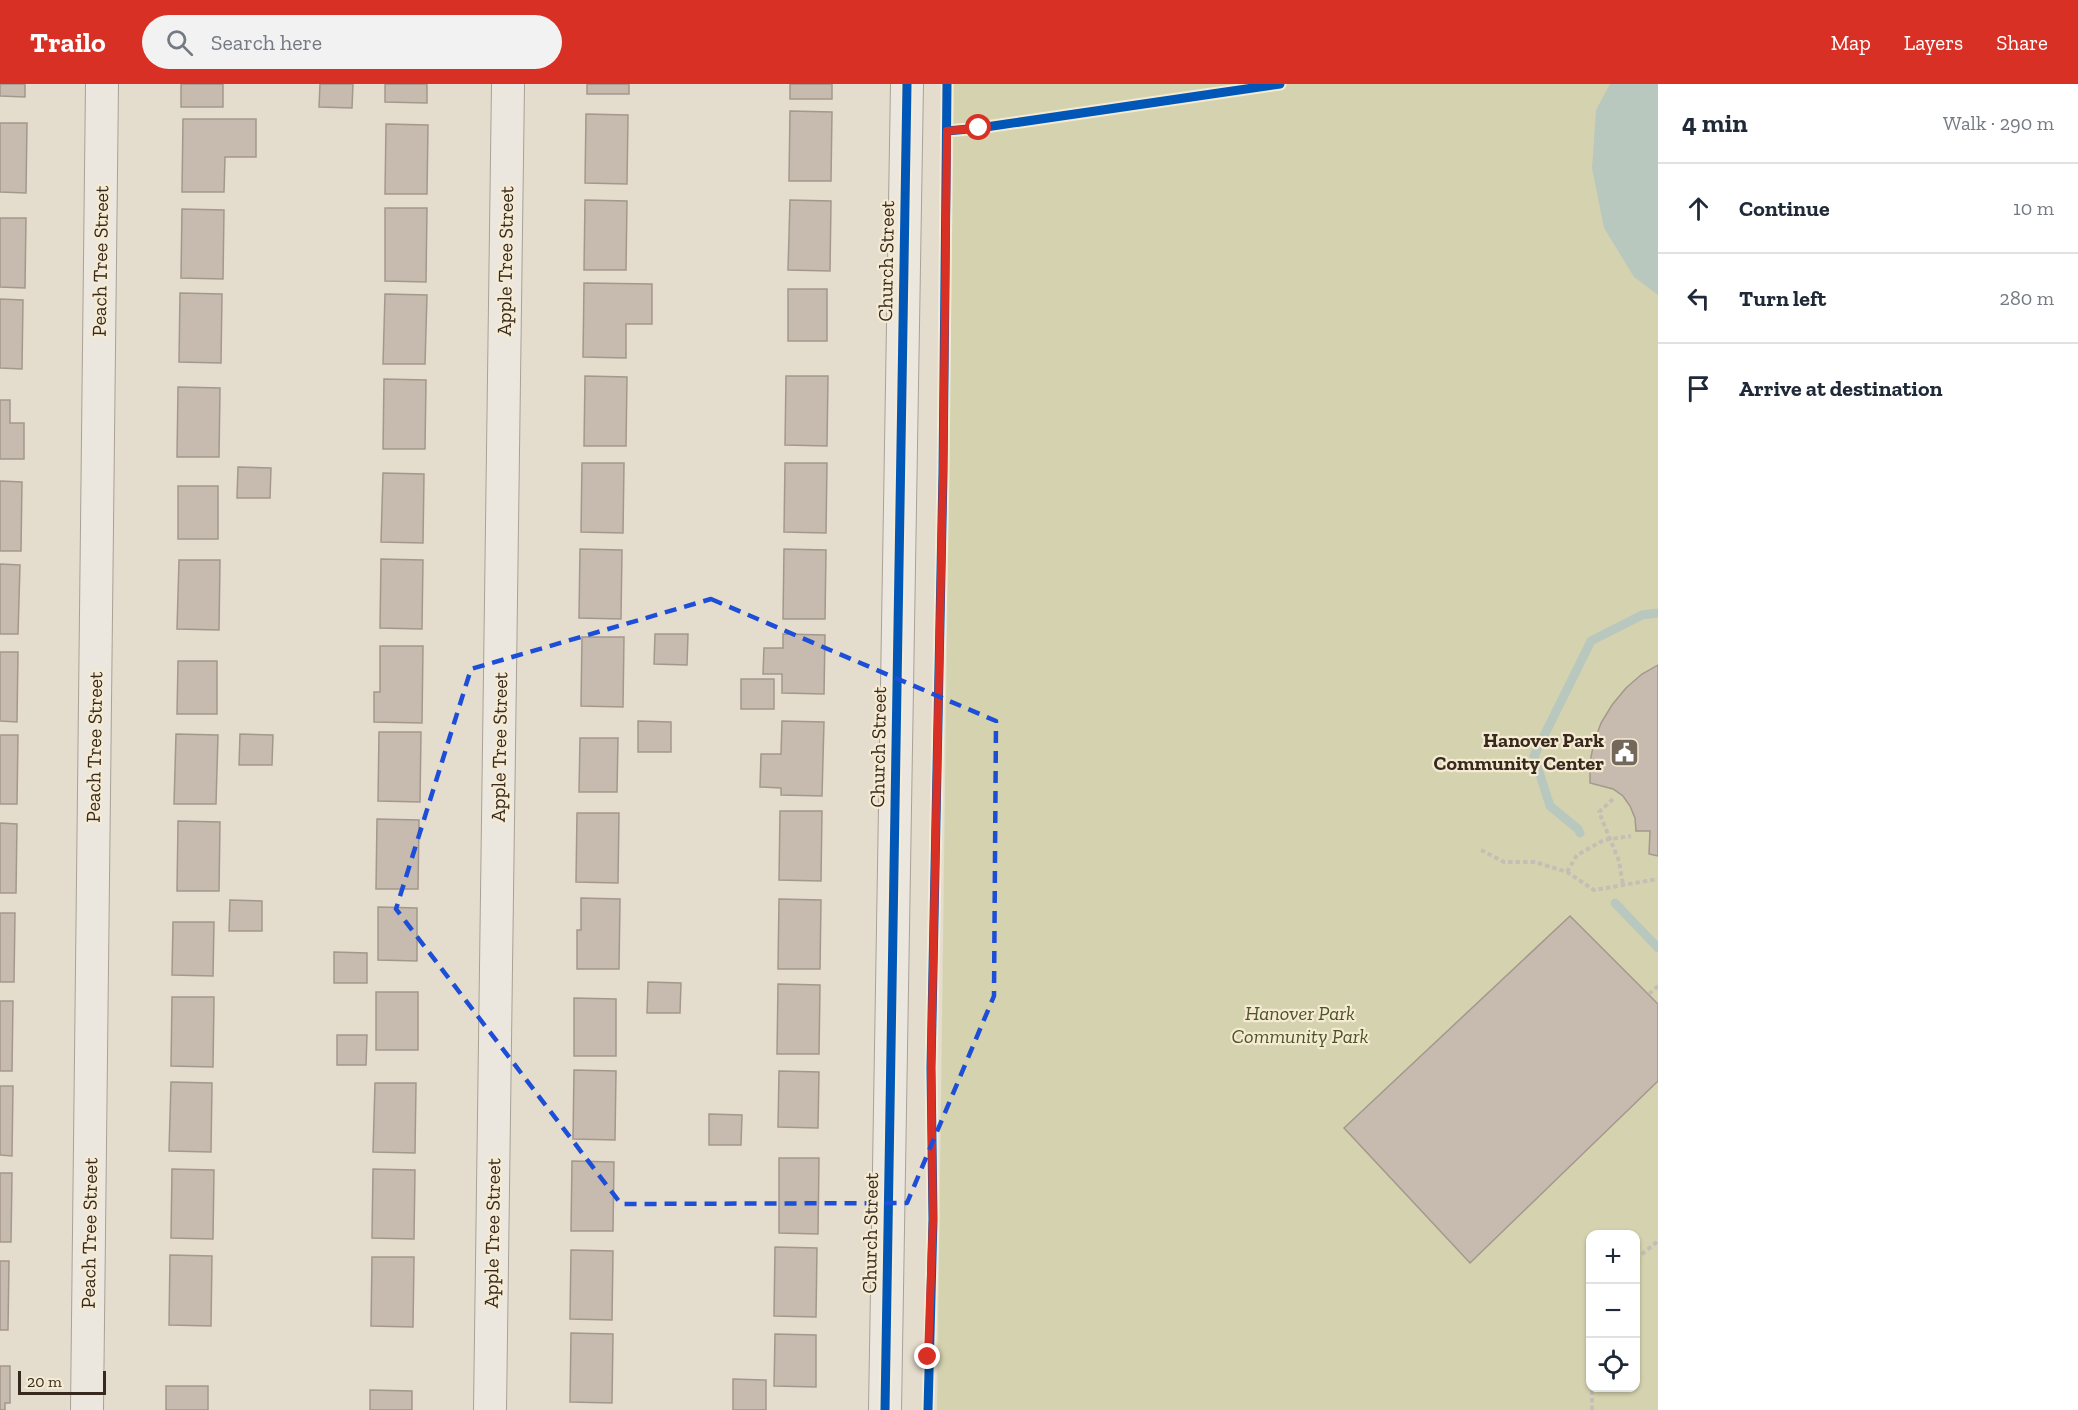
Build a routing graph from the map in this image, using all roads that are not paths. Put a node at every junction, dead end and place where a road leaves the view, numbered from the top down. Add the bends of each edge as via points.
1 (102, 84) edge
2 (508, 84) edge
3 (907, 84) edge
4 (87, 1410) edge
5 (490, 1410) edge
6 (885, 1410) edge

1 - 4 street, Peach Tree Street
2 - 5 street, Apple Tree Street
3 - 6 street, Church Street

